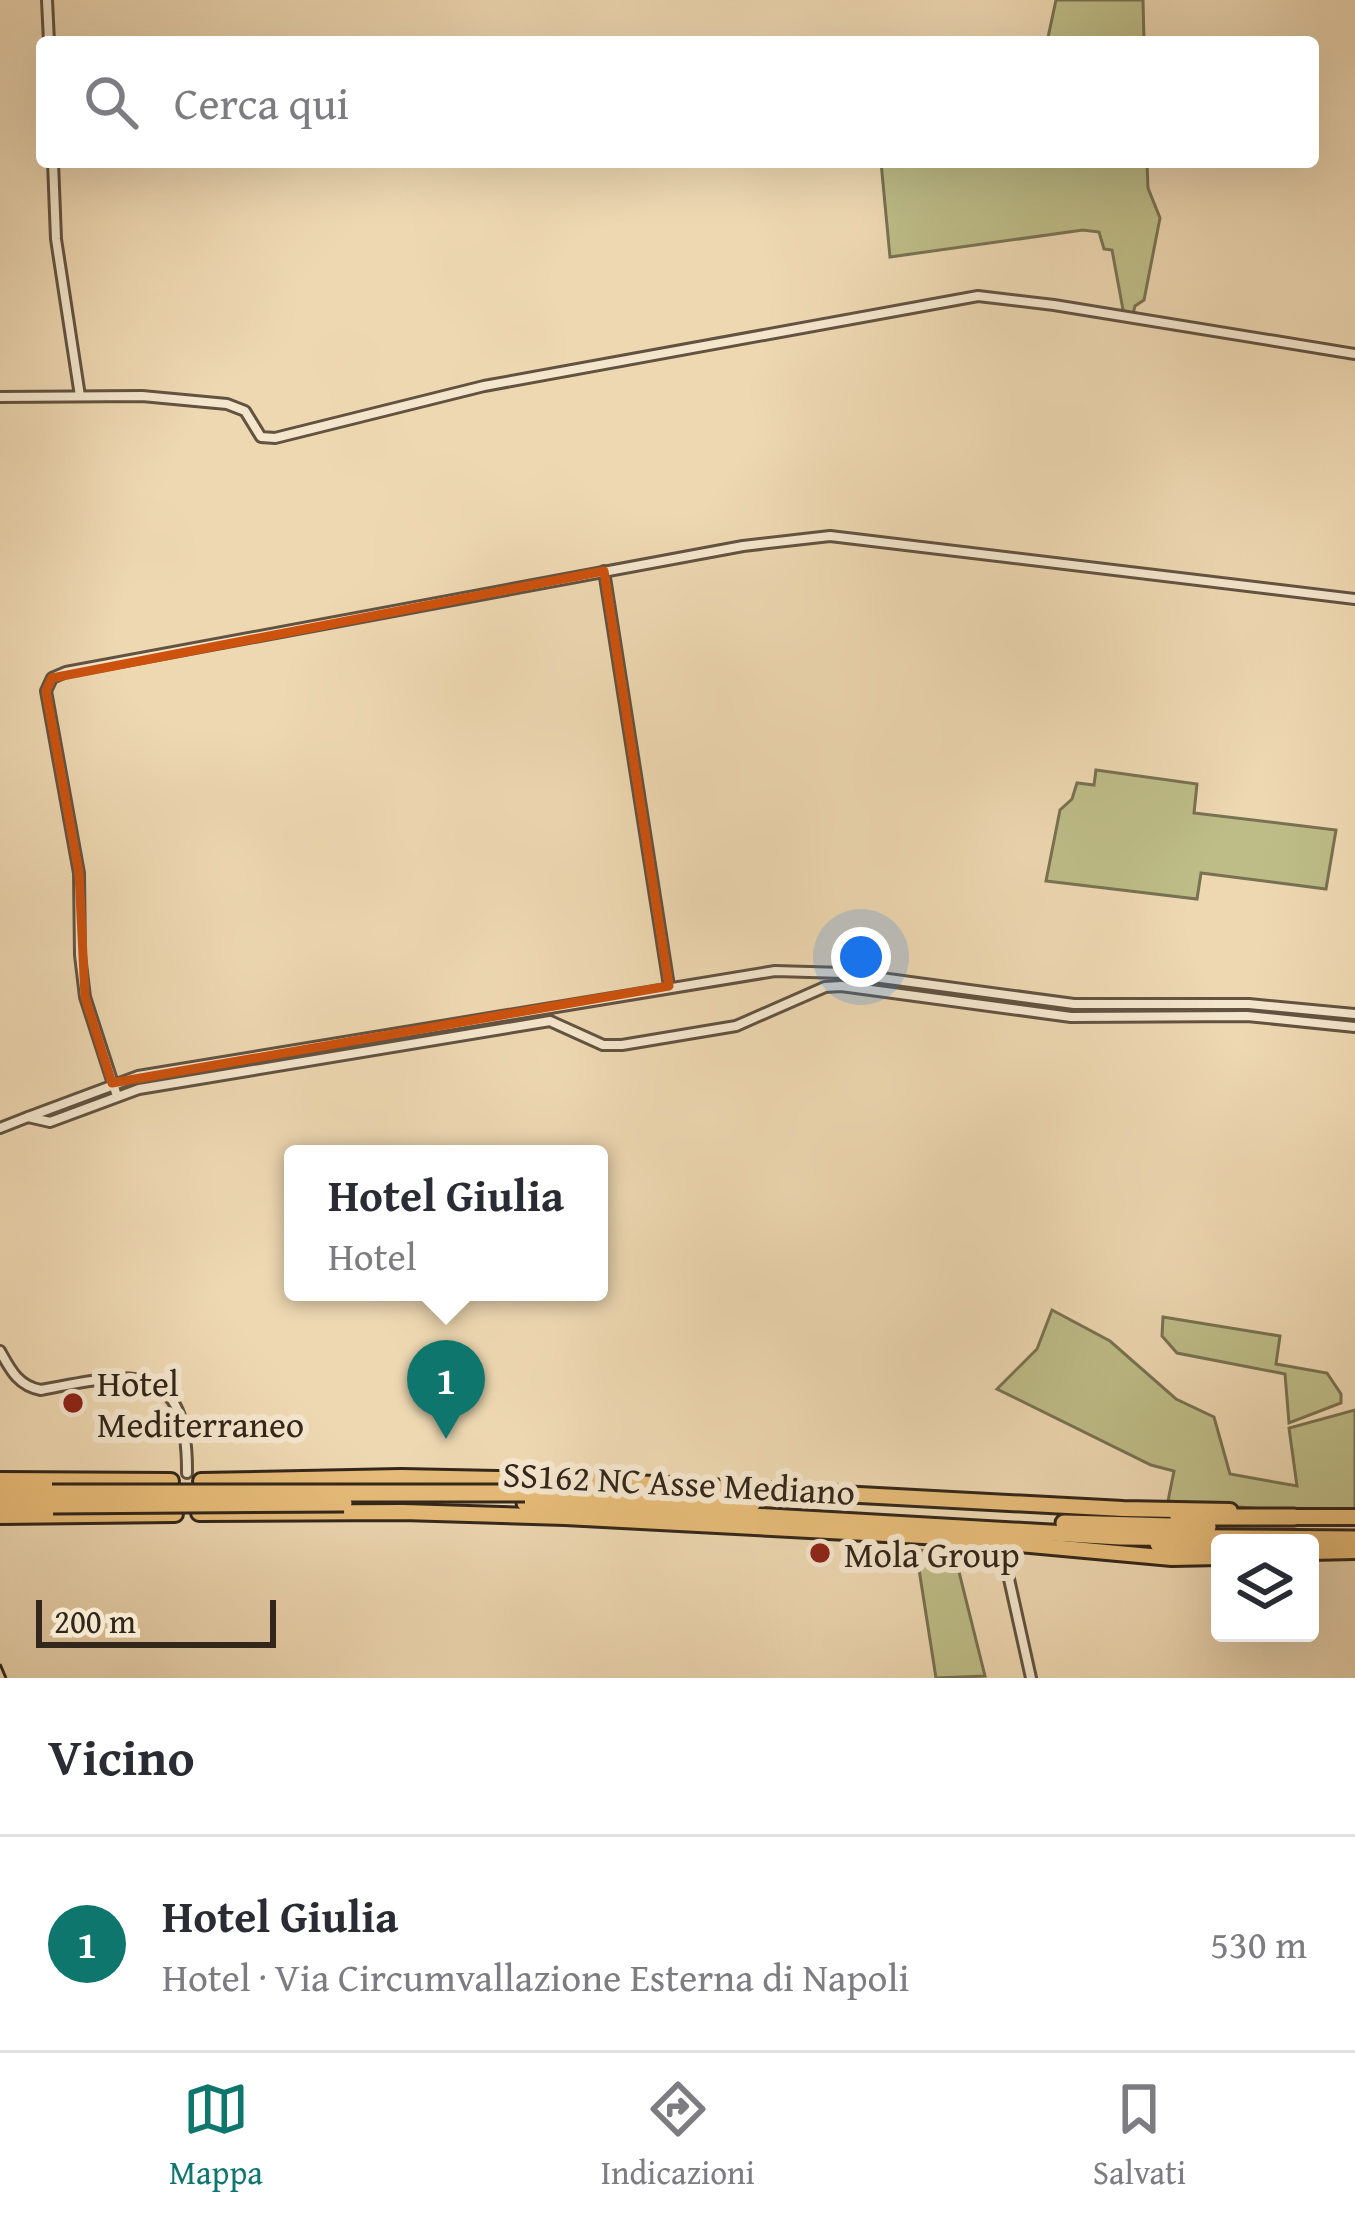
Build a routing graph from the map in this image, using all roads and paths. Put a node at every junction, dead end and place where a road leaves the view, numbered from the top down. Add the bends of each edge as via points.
1 (47, 0) edge
2 (49, 36) edge
3 (53, 168) edge
4 (1355, 354) edge
5 (80, 396) junction
6 (0, 397) edge
7 (604, 571) junction
8 (1355, 599) edge
9 (669, 986) junction
10 (1355, 1014) edge
11 (1355, 1028) edge
12 (112, 1083) junction
13 (117, 1096) junction
14 (28, 1117) junction
15 (0, 1128) edge
16 (0, 1351) edge
17 (0, 1480) edge
18 (197, 1480) junction
19 (0, 1492) edge
20 (525, 1498) junction
21 (0, 1504) edge
22 (0, 1516) edge
23 (1294, 1517) junction
24 (1355, 1517) edge
25 (1055, 1523) junction
26 (1355, 1529) edge
27 (1120, 1537) junction
28 (1001, 1542) junction
29 (1354, 1549) edge
30 (1319, 1551) edge
31 (1211, 1552) edge
32 (1211, 1554) edge
33 (1031, 1678) edge

1 - 2 street
3 - 5 street
4 - 5 street via 990,295 484,386 275,437 261,437 245,411 227,404
5 - 6 street
7 - 8 street via 830,536
7 - 9 street
7 - 12 street via 52,679 46,691 79,873 86,997
9 - 10 street via 822,971 1074,1004 1249,1004
9 - 12 street
11 - 13 street via 1247,1016 1072,1017 832,986 757,1020 622,1045 603,1045 550,1021
12 - 13 street
12 - 14 street
13 - 14 street via 50,1122
14 - 15 street
16 - 18 street via 29,1388 124,1376 165,1390 179,1411
17 - 18 main road
18 - 23 main road via 597,1481
19 - 20 highway, SS162 NC Asse Mediano, bridge
20 - 21 highway, SS162 NC Asse Mediano, bridge
20 - 25 highway, SS162 NC Asse Mediano via 782,1504
20 - 27 highway, SS162 NC Asse Mediano
22 - 28 main road via 517,1515
23 - 24 main road
23 - 25 highway
25 - 26 highway, SS162 NC Asse Mediano
27 - 29 highway, SS162 NC Asse Mediano
27 - 31 highway
28 - 32 main road via 1172,1558
28 - 33 street
29 - 30 main road

